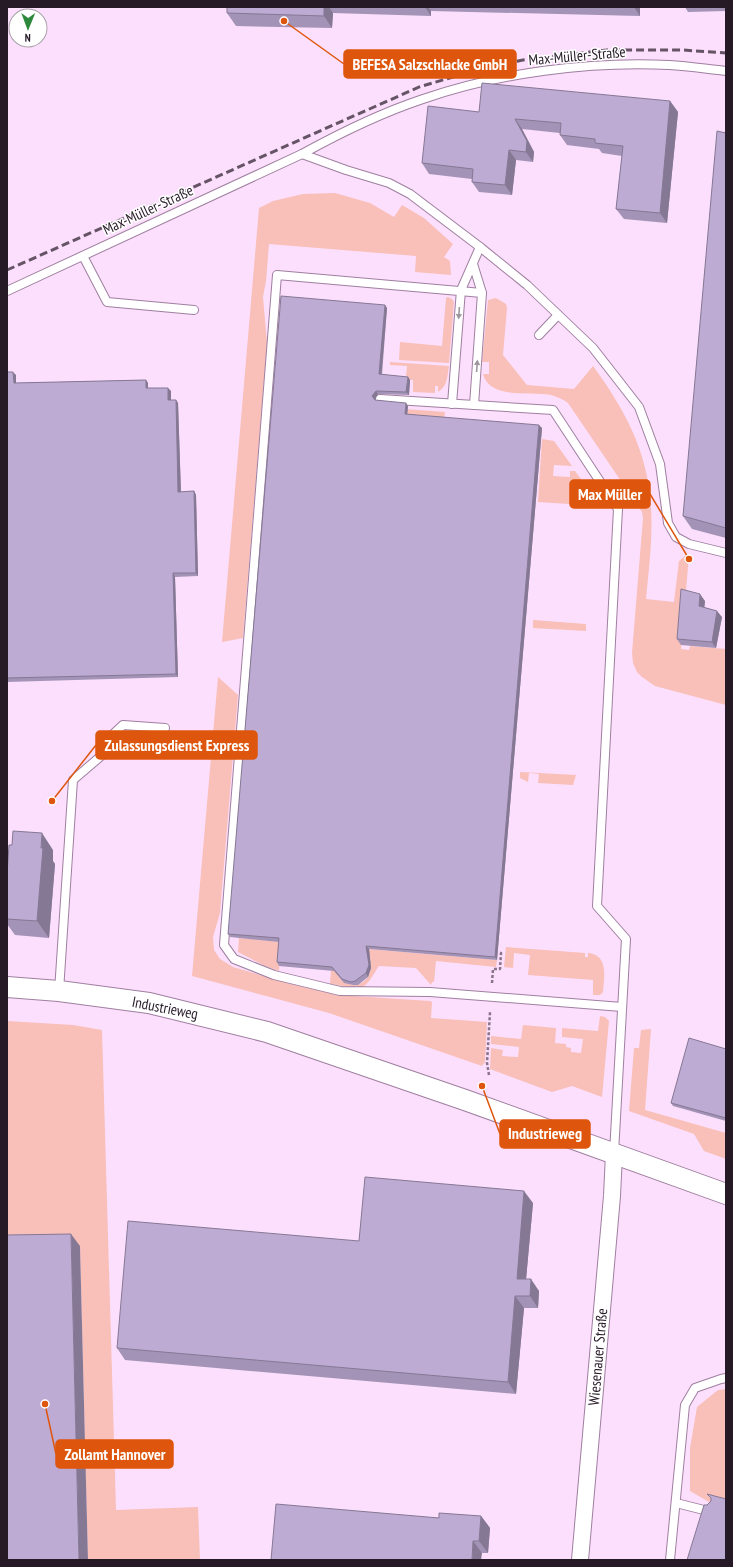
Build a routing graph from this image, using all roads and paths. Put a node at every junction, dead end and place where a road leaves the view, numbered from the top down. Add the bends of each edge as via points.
1 (726, 71) edge
2 (302, 154) junction
3 (480, 247) junction
4 (83, 256) junction
5 (473, 264) junction
6 (461, 290) junction
7 (7, 291) edge
8 (482, 292) junction
9 (194, 310) dead end
10 (558, 315) junction
11 (539, 335) dead end
12 (380, 399) edge
13 (452, 404) junction
14 (474, 405) junction
15 (726, 553) edge
16 (165, 728) dead end
17 (7, 987) edge
18 (58, 991) junction
19 (622, 1007) junction
20 (614, 1154) junction
21 (726, 1194) edge
22 (726, 1378) edge
23 (676, 1503) junction
24 (714, 1512) edge
25 (580, 1560) edge
26 (670, 1560) edge

1 - 2 lane, Max-Müller-Straße via 669,65 622,65 522,74 423,99 338,135
2 - 3 lane via 389,183 410,194
2 - 4 lane, Max-Müller-Straße
3 - 5 lane
3 - 10 lane via 527,285
4 - 7 lane, Max-Müller-Straße
4 - 9 lane via 107,302
5 - 6 lane
5 - 8 lane
6 - 8 lane
6 -> 13 lane
6 - 19 lane via 277,274 224,945 234,959 274,975 340,991 430,992
14 -> 8 lane
10 - 11 lane
10 - 15 lane via 593,348 639,407 660,464 668,523 676,537 689,544
12 - 13 lane
13 - 14 lane
14 - 19 lane via 553,410 618,509 597,906 626,939
16 - 18 lane via 123,725 109,738 108,750 73,780
17 - 18 street, Industrieweg
18 - 20 street, Industrieweg via 149,1003 267,1032
19 - 20 lane
20 - 21 street, Industrieweg
20 - 25 street, Wiesenauer Straße
22 - 23 lane via 695,1388 685,1405
23 - 24 lane
23 - 26 lane

